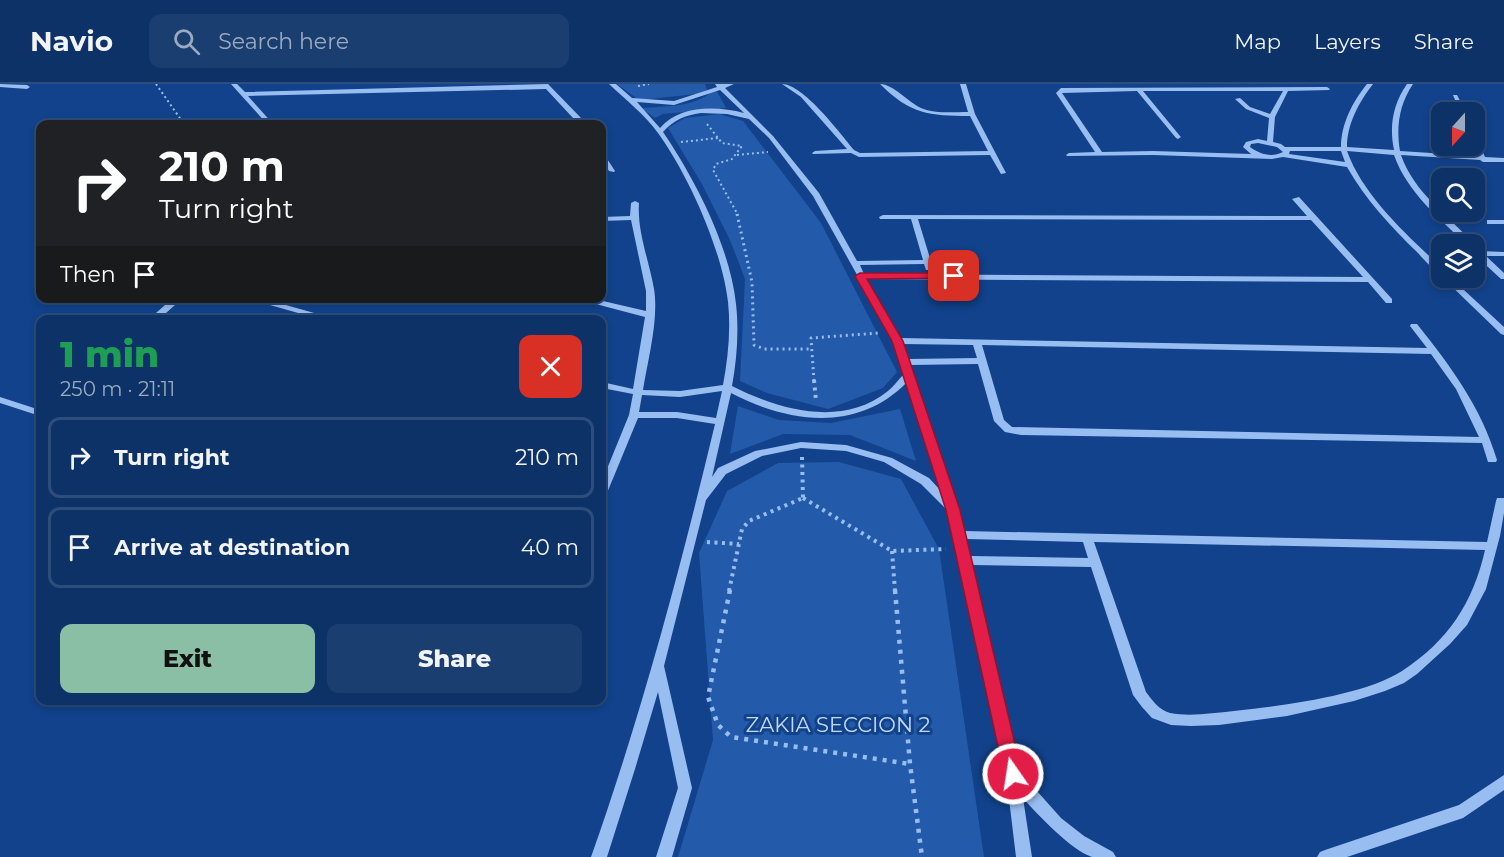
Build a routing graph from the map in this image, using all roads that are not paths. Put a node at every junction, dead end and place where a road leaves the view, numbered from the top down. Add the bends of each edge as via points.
1 (234, 84) edge
2 (612, 84) edge
3 (731, 84) edge
4 (785, 84) edge
5 (882, 84) edge
6 (963, 84) edge
7 (1370, 84) edge
8 (1410, 84) edge
9 (0, 85) edge
10 (547, 85) edge
11 (719, 85) edge
12 (27, 87) dead end
13 (1138, 89) junction
14 (1327, 89) dead end
15 (1257, 90) junction
16 (1286, 90) junction
17 (242, 94) junction
18 (1455, 96) dead end
19 (1238, 99) dead end
20 (631, 100) junction
21 (1281, 101) junction
22 (1458, 102) edge
23 (972, 114) junction
24 (750, 117) junction
25 (1272, 117) junction
26 (266, 120) edge
27 (579, 120) edge
28 (660, 132) junction
29 (1178, 137) dead end
30 (1270, 142) junction
31 (1343, 149) junction
32 (852, 151) junction
33 (1284, 152) junction
34 (815, 153) dead end
35 (992, 153) junction
36 (1099, 153) junction
37 (1398, 153) junction
38 (1069, 155) dead end
39 (1262, 156) junction
40 (1482, 156) edge
41 (1484, 160) junction
42 (1504, 160) edge
43 (606, 162) edge
44 (1348, 165) junction
45 (612, 171) dead end
46 (1003, 173) dead end
47 (1296, 199) dead end
48 (635, 203) dead end
49 (882, 217) dead end
50 (914, 217) junction
51 (634, 218) junction
52 (1313, 218) junction
53 (606, 219) edge
54 (1490, 222) dead end
55 (1504, 222) edge
56 (1461, 234) edge
57 (1485, 252) edge
58 (1504, 254) edge
59 (1485, 259) edge
60 (927, 262) junction
61 (1431, 262) edge
62 (854, 263) junction
63 (931, 275) junction
64 (860, 276) junction
65 (1504, 277) edge
66 (1371, 280) junction
67 (1458, 288) edge
68 (1389, 301) dead end
69 (174, 303) edge
70 (269, 303) edge
71 (598, 303) edge
72 (158, 315) edge
73 (315, 315) edge
74 (650, 315) junction
75 (1414, 326) dead end
76 (1504, 332) edge
77 (898, 341) junction
78 (976, 343) junction
79 (1434, 351) junction
80 (904, 362) junction
81 (983, 362) junction
82 (909, 374) junction
83 (606, 386) edge
84 (728, 387) junction
85 (637, 394) junction
86 (0, 400) edge
87 (36, 409) edge
88 (634, 415) junction
89 (720, 422) junction
90 (1487, 440) junction
91 (1492, 460) dead end
92 (606, 463) edge
93 (613, 465) junction
94 (606, 483) edge
95 (1501, 501) dead end
96 (700, 502) junction
97 (953, 510) junction
98 (958, 535) junction
99 (1087, 537) junction
100 (1491, 546) junction
101 (966, 560) junction
102 (1094, 563) junction
103 (658, 665) junction
104 (1013, 774) junction
105 (1504, 782) edge
106 (599, 857) edge
107 (664, 857) edge
108 (1024, 857) edge
109 (1108, 857) edge
110 (1325, 857) edge

1 - 17 street
2 - 20 street
3 - 11 street
4 - 32 street via 803,96
5 - 23 street via 921,112
6 - 23 street
7 - 31 street via 1359,96
8 - 37 street via 1400,95 1394,126
9 - 12 street
10 - 17 street
10 - 27 street
11 - 20 street via 695,98 674,103
11 - 24 street
13 - 15 street
13 - 29 street
13 - 36 street via 1059,93
14 - 16 street
15 - 16 street
15 - 21 street
16 - 21 street
17 - 26 street
18 - 22 street
19 - 25 street via 1248,108
20 - 28 street
21 - 25 street
23 - 35 street
24 - 28 street via 732,112 696,112 668,123
24 - 62 street via 782,150 816,195
25 - 30 street
28 - 84 street via 706,219 721,258 732,302
30 - 33 street
30 - 39 street via 1248,142 1246,147
31 - 33 street
31 - 37 street
31 - 44 street
32 - 34 street
32 - 35 street via 868,156
33 - 39 street
33 - 44 street
35 - 46 street
36 - 38 street
36 - 39 street
37 - 41 street
37 - 56 street via 1406,174
40 - 41 street
41 - 42 street
43 - 45 street
44 - 61 street via 1387,216
47 - 52 street
48 - 51 street
49 - 50 street
50 - 52 street
50 - 60 street
51 - 53 street
51 - 74 street via 650,291
52 - 66 street
54 - 55 street
57 - 58 street
59 - 65 street
60 - 62 street
60 - 63 street
62 - 64 street
63 - 64 street
63 - 66 street
64 - 77 street
66 - 68 street
67 - 76 street
69 - 72 street
70 - 73 street
71 - 74 street
74 - 85 street
75 - 79 street
77 - 78 street
77 - 80 street
78 - 79 street
78 - 81 street
79 - 90 street via 1462,390
80 - 81 street
80 - 82 street
81 - 90 street via 999,421 1009,430 1021,432
82 - 84 street via 896,391 874,405 845,414 780,412 751,402
82 - 97 street
83 - 85 street
84 - 85 street via 698,395
84 - 89 street
85 - 88 street
86 - 87 street
88 - 89 street via 672,413
88 - 93 street
89 - 96 street
90 - 91 street
92 - 93 street
93 - 94 street
95 - 100 street
96 - 97 street via 722,471 759,453 801,446 846,448 888,460 925,481
96 - 103 street
97 - 98 street
98 - 99 street
98 - 101 street
99 - 100 street
99 - 102 street
100 - 102 street via 1481,590 1452,634 1398,680 1339,700 1205,721 1169,719 1151,709 1140,694
101 - 102 street
101 - 104 street
103 - 106 street
103 - 107 street via 685,788
104 - 108 street
104 - 109 street via 1047,817 1084,846
105 - 110 street via 1463,810

